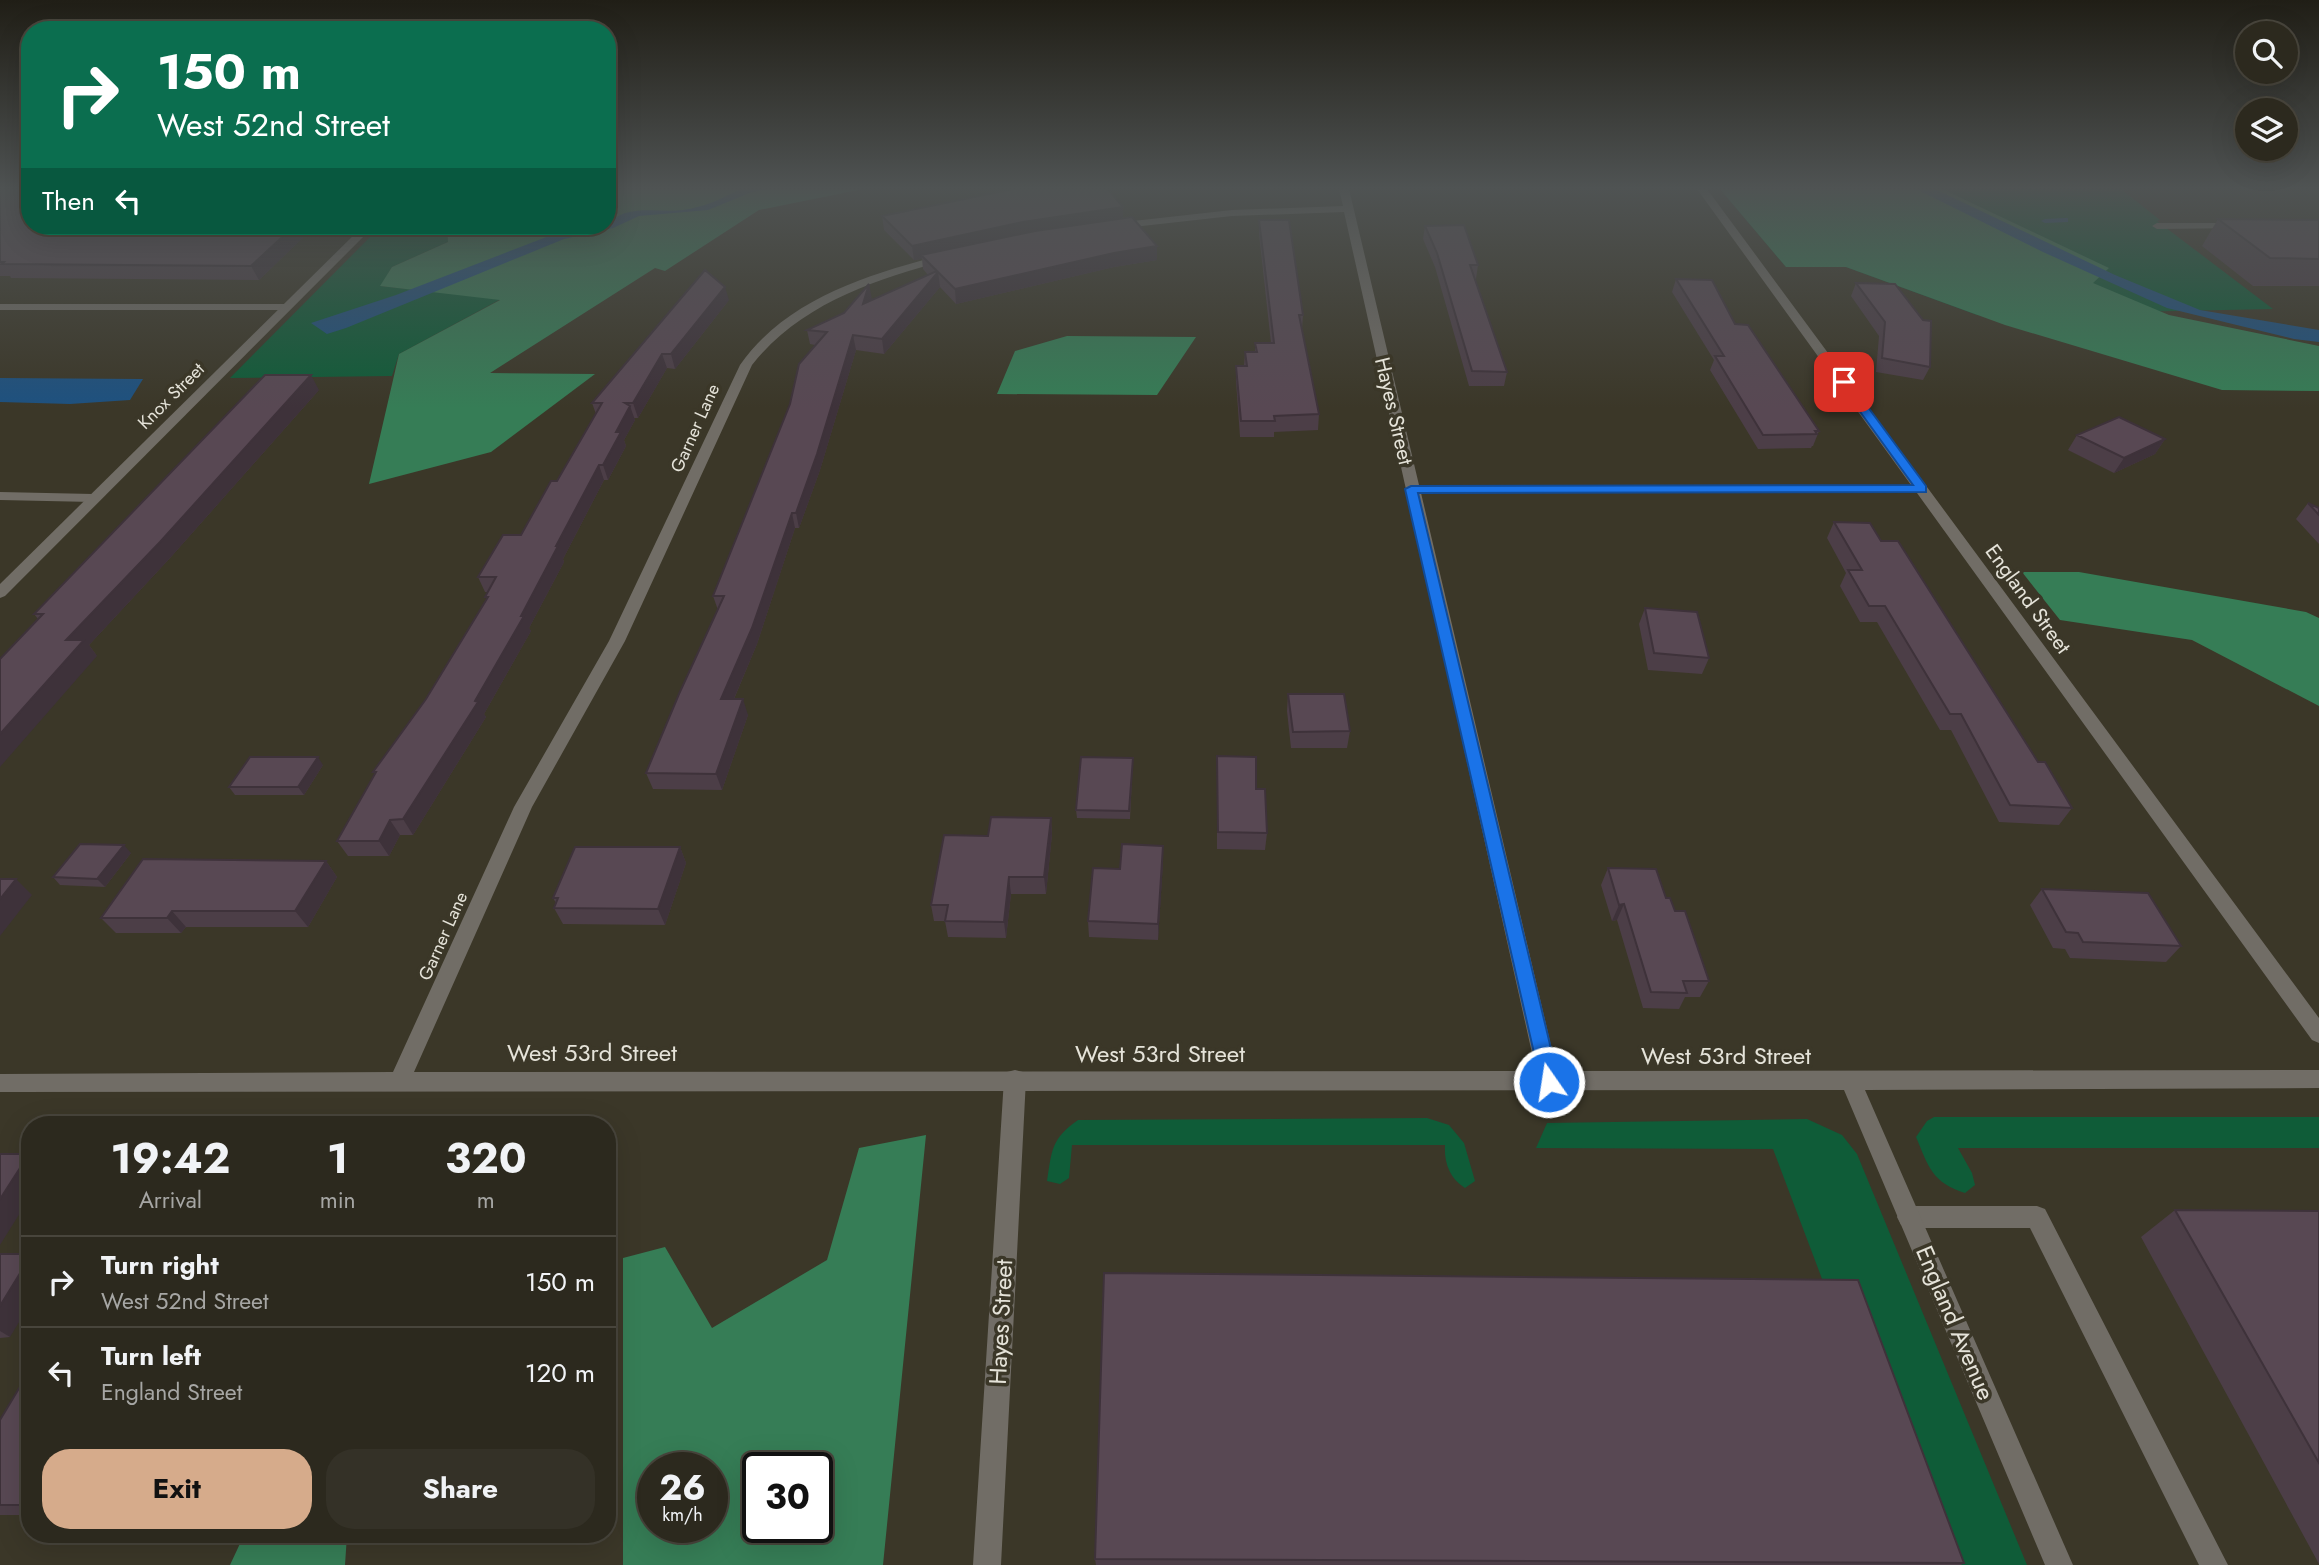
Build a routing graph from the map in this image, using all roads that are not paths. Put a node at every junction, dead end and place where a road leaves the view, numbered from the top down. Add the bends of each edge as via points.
1 (332, 262) edge
2 (930, 262) edge
3 (1361, 262) edge
4 (1756, 262) edge
5 (0, 307) edge
6 (286, 307) junction
7 (1411, 489) junction
8 (1922, 489) junction
9 (0, 496) edge
10 (93, 498) junction
11 (0, 593) edge
12 (2319, 1034) edge
13 (1015, 1079) junction
14 (2319, 1079) edge
15 (400, 1080) junction
16 (1549, 1082) junction
17 (1851, 1082) junction
18 (0, 1083) edge
19 (1909, 1217) junction
20 (987, 1565) edge
21 (2059, 1565) edge
22 (2214, 1565) edge

1 - 6 street, Knox Street
2 - 15 street, Garner Lane via 892,271 814,306 752,357 617,641 523,807
3 - 7 street, Hayes Street
4 - 8 street, England Street
5 - 6 street
6 - 10 street, Knox Street
7 - 8 street
7 - 16 street, Hayes Street
8 - 12 street, England Street
9 - 10 street
10 - 11 street, Knox Street
13 - 15 street, West 53rd Street
13 - 16 street, West 53rd Street
13 - 20 street, Hayes Street
14 - 17 street, West 53rd Street
15 - 18 street, West 53rd Street
16 - 17 street, West 53rd Street
17 - 19 street, England Avenue
19 - 21 street, England Avenue
19 - 22 street via 2038,1217

